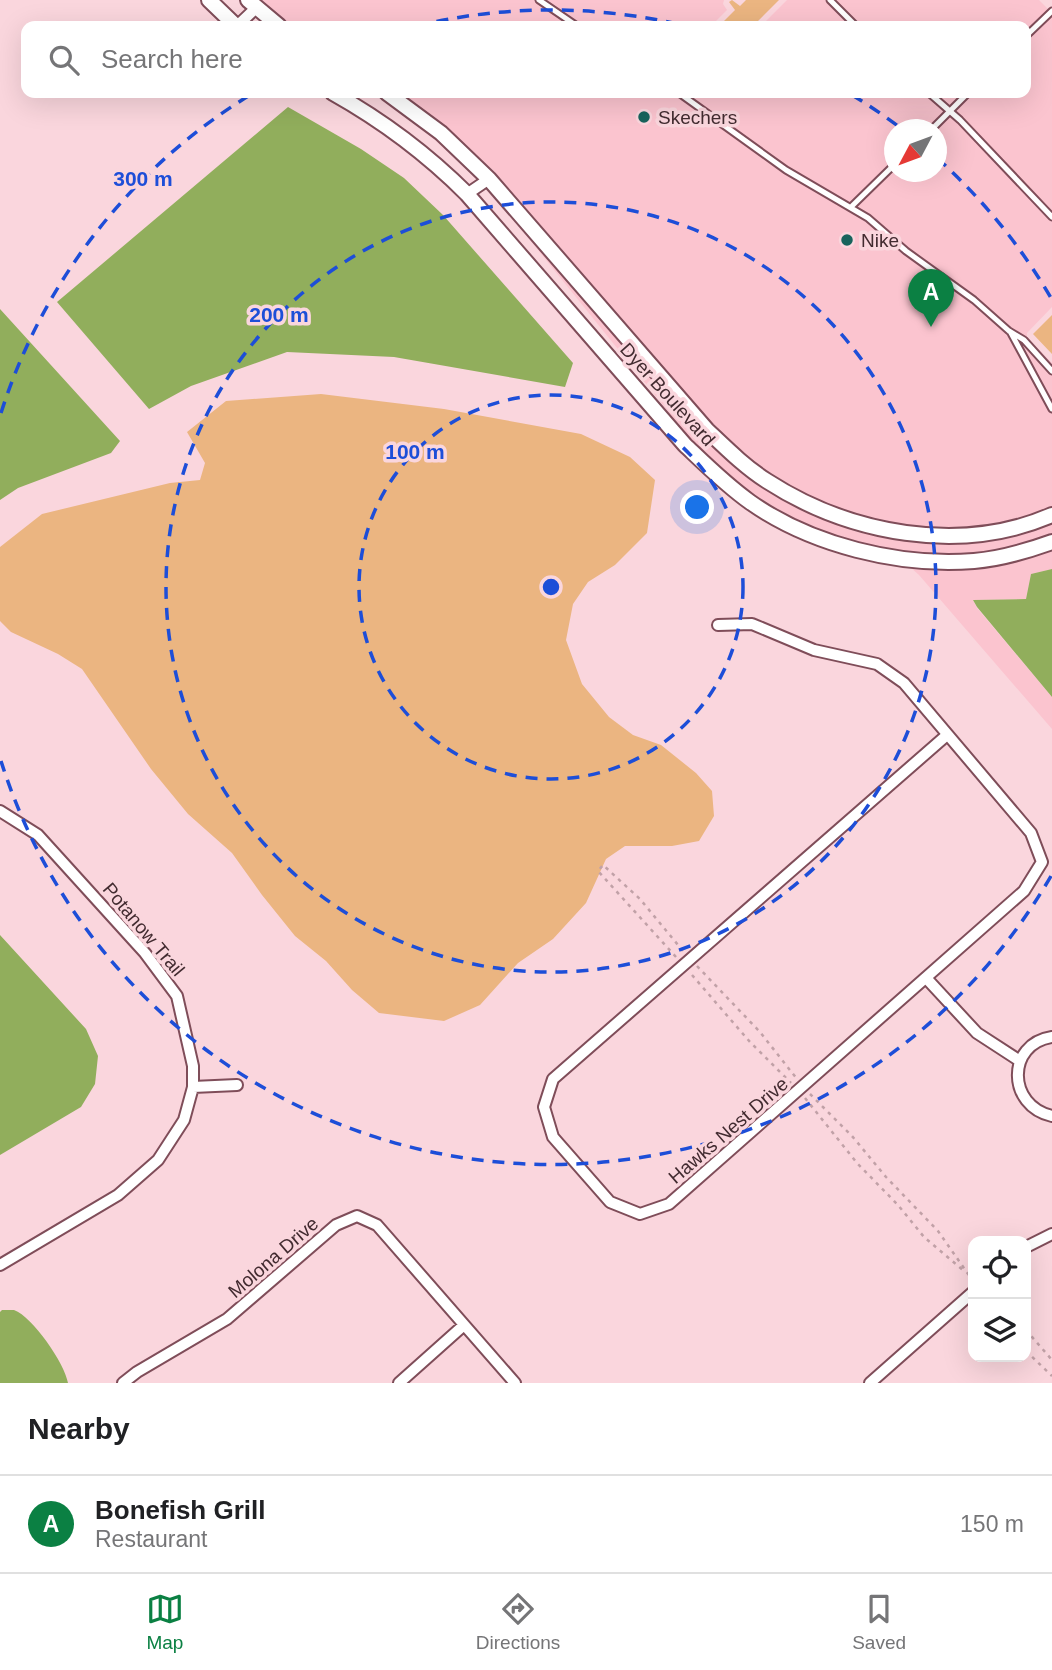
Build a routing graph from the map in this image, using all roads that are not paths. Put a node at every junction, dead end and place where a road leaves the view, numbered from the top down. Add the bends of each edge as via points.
1 (209, 0) edge
2 (539, 0) edge
3 (830, 0) edge
4 (255, 3) edge
5 (1052, 10) edge
6 (232, 21) edge
7 (241, 21) edge
8 (274, 21) edge
9 (570, 21) edge
10 (851, 21) edge
11 (1031, 31) edge
12 (342, 98) edge
13 (394, 98) edge
14 (686, 98) edge
15 (935, 98) edge
16 (963, 98) edge
17 (950, 111) junction
18 (942, 119) edge
19 (884, 174) edge
20 (489, 179) junction
21 (467, 194) junction
22 (851, 207) junction
23 (1052, 217) edge
24 (1009, 331) junction
25 (1052, 371) edge
26 (1052, 409) edge
27 (1052, 515) edge
28 (1052, 542) edge
29 (718, 625) dead end
30 (947, 735) junction
31 (0, 811) edge
32 (927, 979) junction
33 (1052, 1037) edge
34 (1020, 1061) junction
35 (237, 1085) dead end
36 (193, 1087) junction
37 (1052, 1116) edge
38 (1052, 1234) edge
39 (1031, 1244) edge
40 (0, 1265) edge
41 (968, 1296) edge
42 (464, 1325) junction
43 (123, 1383) edge
44 (399, 1383) edge
45 (515, 1383) edge
46 (870, 1383) edge

1 - 6 street
2 - 9 lane
3 - 10 lane
4 - 7 street
4 - 8 street
5 - 11 lane
12 - 21 street, Dyer Boulevard via 410,142
13 - 20 street, Dyer Boulevard via 441,133
14 - 22 lane via 786,170
15 - 17 lane
16 - 17 lane
17 - 18 lane
17 - 23 lane
19 - 22 lane
20 - 21 street
20 - 27 street, Dyer Boulevard via 707,430 767,481 807,504 860,525 907,534 962,536
21 - 28 street, Dyer Boulevard via 685,445 752,503 851,549 917,561 975,561
22 - 24 lane
24 - 25 lane via 1024,340
24 - 26 lane
29 - 30 street via 752,624 814,650 877,664 904,683
30 - 32 street, Hawks Nest Drive via 1031,832 1042,862 1024,891
30 - 32 street, Hawks Nest Drive via 553,1079 544,1107 553,1137 610,1202 640,1214 669,1204
31 - 36 street, Potanow Trail via 38,835 145,953 177,996 193,1066
32 - 34 street via 977,1033
33 - 34 street via 1036,1042
34 - 37 street via 1020,1091 1029,1105
35 - 36 street
36 - 40 street, Potanow Trail via 184,1120 158,1160 118,1195
38 - 39 street
41 - 46 street
42 - 43 street, Molona Drive via 377,1225 356,1216 336,1225 227,1319
42 - 44 street
42 - 45 street, Molona Drive

